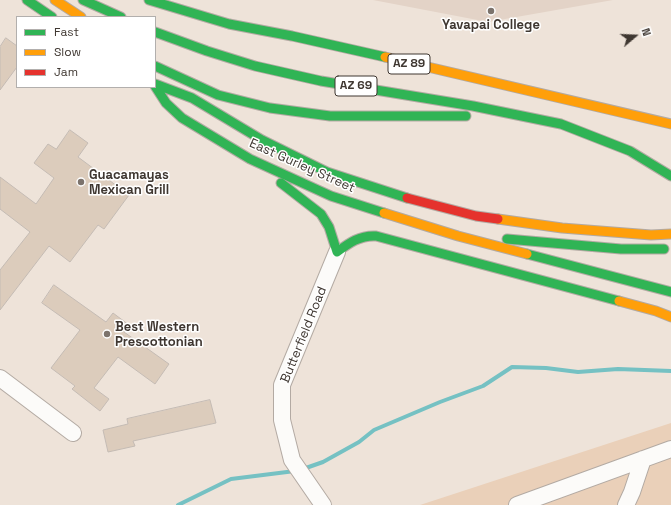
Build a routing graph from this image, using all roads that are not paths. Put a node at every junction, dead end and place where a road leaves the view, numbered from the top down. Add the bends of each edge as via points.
1 (27, 0) edge
2 (55, 0) edge
3 (83, 0) edge
4 (149, 0) edge
5 (51, 16) edge
6 (79, 16) edge
7 (119, 16) edge
8 (156, 32) edge
9 (156, 66) edge
10 (156, 85) edge
11 (156, 87) edge
12 (561, 124) junction
13 (671, 124) edge
14 (250, 159) junction
15 (671, 176) edge
16 (671, 234) edge
17 (458, 236) junction
18 (671, 249) edge
19 (337, 252) junction
20 (671, 292) edge
21 (671, 317) edge
22 (0, 378) edge
23 (73, 433) dead end
24 (671, 448) edge
25 (643, 459) junction
26 (323, 505) edge
27 (517, 505) edge
28 (626, 505) edge

1 - 5 main road
2 - 6 main road
3 - 7 main road
4 - 13 main road, AZ 89 via 230,24 292,36
8 - 12 main road, AZ 69 via 255,66 321,81 473,106
9 - 12 main road via 218,95 270,108 330,116 473,116
10 - 16 main road via 192,98 262,140 327,172 403,197 476,216 562,228 652,235
11 - 14 main road, East Gurley Street via 166,103 182,118
12 - 15 main road, AZ 69 via 630,151
14 - 17 main road, East Gurley Street via 331,196
14 - 19 main road via 322,214 330,228
17 - 18 main road via 546,241 621,249
17 - 20 main road
19 - 21 main road via 356,239 369,235 376,236
19 - 26 street, Butterfield Road via 282,385 282,420 292,460
22 - 23 street
24 - 25 street
25 - 27 street
25 - 28 street

